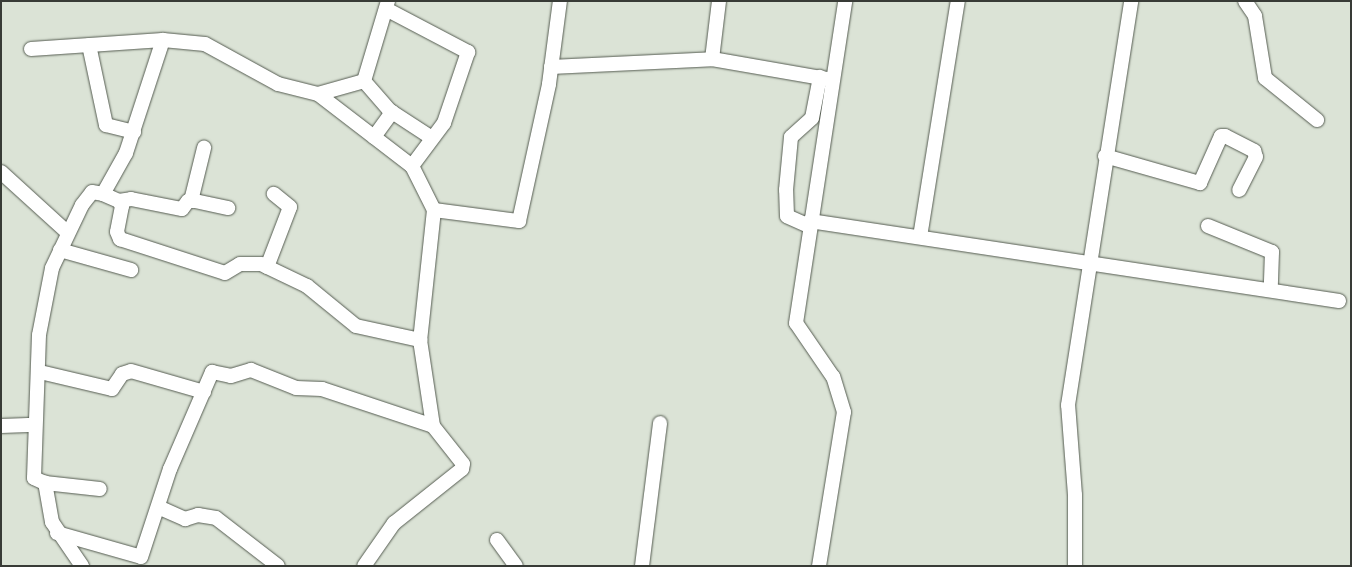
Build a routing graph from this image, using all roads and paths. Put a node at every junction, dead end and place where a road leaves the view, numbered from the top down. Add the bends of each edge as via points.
1 (560, 1) edge
2 (719, 1) edge
3 (845, 1) edge
4 (958, 1) edge
5 (1131, 1) edge
6 (1245, 1) edge
7 (387, 5) edge
8 (163, 40) junction
9 (90, 45) junction
10 (31, 49) dead end
11 (712, 59) junction
12 (551, 67) junction
13 (826, 79) junction
14 (364, 81) junction
15 (318, 94) junction
16 (392, 112) junction
17 (1317, 120) dead end
18 (134, 132) junction
19 (374, 137) junction
20 (432, 138) junction
21 (204, 148) dead end
22 (1105, 156) junction
23 (412, 166) junction
24 (1, 172) edge
25 (1239, 190) dead end
26 (103, 194) junction
27 (274, 194) dead end
28 (119, 201) junction
29 (190, 201) junction
30 (228, 208) dead end
31 (434, 210) junction
32 (810, 224) junction
33 (1208, 226) dead end
34 (67, 232) junction
35 (920, 237) junction
36 (60, 250) junction
37 (1088, 261) junction
38 (267, 267) junction
39 (131, 270) dead end
40 (1271, 290) junction
41 (1339, 301) dead end
42 (420, 340) junction
43 (40, 372) junction
44 (204, 392) junction
45 (660, 423) dead end
46 (1, 426) edge
47 (35, 426) junction
48 (432, 426) junction
49 (45, 483) junction
50 (100, 489) dead end
51 (158, 507) junction
52 (57, 533) junction
53 (497, 540) dead end
54 (82, 566) edge
55 (278, 566) edge
56 (364, 566) edge
57 (516, 566) edge
58 (642, 566) edge
59 (819, 566) edge
60 (1075, 566) edge

1 - 12 street
2 - 11 street
3 - 13 street
4 - 35 street
5 - 22 street
6 - 17 street via 1255,16 1265,78
7 - 14 street
7 - 20 street via 468,52 444,123
8 - 9 street
8 - 15 street via 205,44 278,84
8 - 18 street
9 - 10 street
9 - 18 street via 106,125
11 - 12 street
11 - 13 street
12 - 31 street via 519,221
13 - 32 street
13 - 32 street via 812,118 791,137 787,216
14 - 15 street
14 - 16 street
15 - 19 street
16 - 19 street
16 - 20 street
18 - 26 street
19 - 23 street
20 - 23 street
21 - 29 street
22 - 25 street via 1200,183 1221,136 1225,136 1254,151 1256,157
22 - 37 street
23 - 31 street
24 - 34 street
26 - 28 street
26 - 34 street via 92,192 88,196
27 - 38 street via 290,207
28 - 29 street via 131,199 182,209
28 - 38 street via 120,239 225,272 252,262
29 - 30 street
31 - 42 street
32 - 35 street
32 - 59 street via 796,323 832,377 844,412
33 - 40 street via 1272,252
34 - 36 street
35 - 37 street
36 - 39 street
36 - 43 street via 52,268 39,335
37 - 40 street
37 - 60 street via 1068,405 1075,495
38 - 42 street via 307,286 356,326
40 - 41 street
42 - 48 street
43 - 44 street via 112,390 122,374 131,371
43 - 47 street
44 - 48 street via 212,372 231,376 251,370 296,388 322,389
44 - 51 street
45 - 58 street
46 - 47 street
47 - 49 street via 34,478
48 - 56 street via 463,464 462,469 394,523
49 - 50 street
49 - 52 street
51 - 52 street via 141,557
51 - 55 street via 185,520 198,515 216,518
52 - 54 street
53 - 57 street

